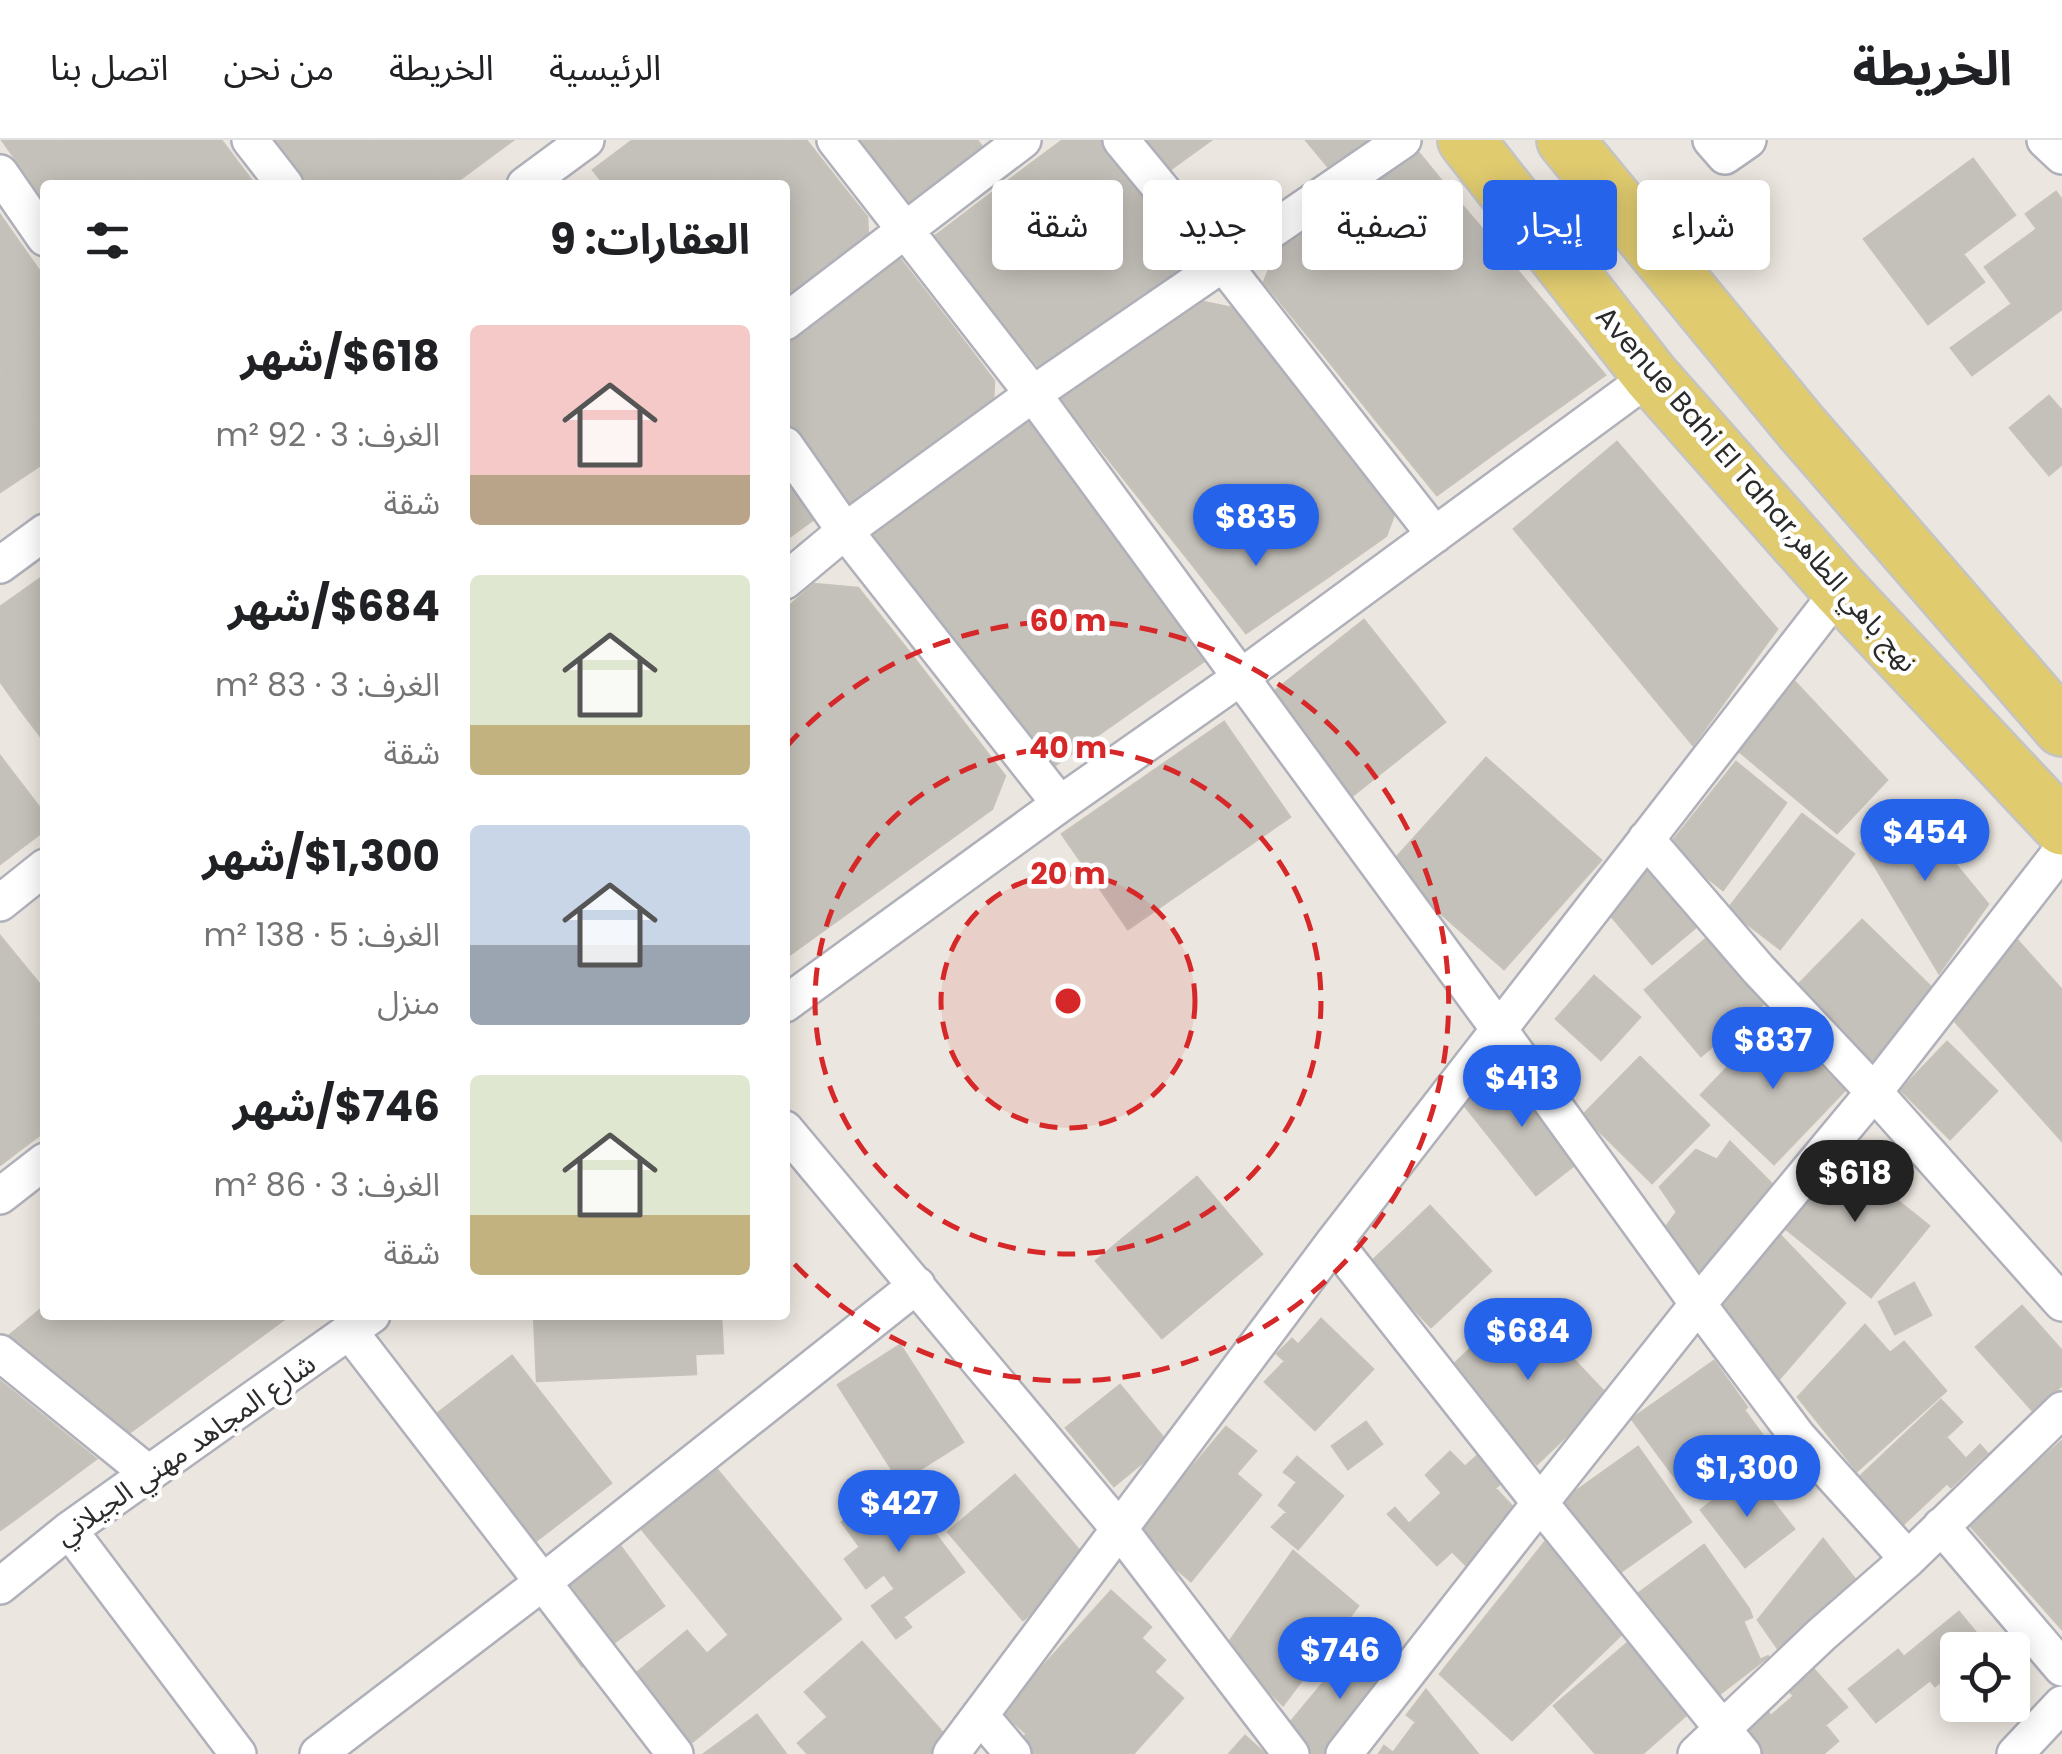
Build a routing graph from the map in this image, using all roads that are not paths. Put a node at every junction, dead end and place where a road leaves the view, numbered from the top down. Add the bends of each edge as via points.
1 (250, 140) edge
2 (835, 140) edge
3 (1023, 140) edge
4 (1121, 140) edge
5 (1403, 140) edge
6 (1466, 140) edge
7 (1565, 140) edge
8 (1712, 140) edge
9 (1748, 140) edge
10 (2045, 140) edge
11 (569, 156) edge
12 (2062, 156) edge
13 (0, 173) edge
14 (282, 180) edge
15 (533, 180) edge
16 (1154, 180) edge
17 (1282, 224) edge
18 (40, 231) edge
19 (906, 231) junction
20 (1217, 270) edge
21 (1228, 270) edge
22 (790, 318) edge
23 (1651, 376) junction
24 (1032, 394) junction
25 (790, 452) edge
26 (846, 531) junction
27 (1435, 535) junction
28 (40, 536) edge
29 (0, 565) edge
30 (790, 576) edge
31 (1840, 590) junction
32 (1241, 678) junction
33 (2062, 728) edge
34 (1060, 804) junction
35 (2062, 827) edge
36 (1646, 839) junction
37 (2062, 850) edge
38 (40, 871) edge
39 (0, 903) edge
40 (790, 1000) edge
41 (1498, 1028) junction
42 (1874, 1092) junction
43 (790, 1134) edge
44 (40, 1165) edge
45 (0, 1196) edge
46 (1334, 1242) junction
47 (916, 1285) junction
48 (2062, 1303) edge
49 (1698, 1304) junction
50 (361, 1323) edge
51 (0, 1353) edge
52 (2062, 1410) edge
53 (148, 1473) junction
54 (1540, 1503) junction
55 (1941, 1526) junction
56 (69, 1530) junction
57 (1120, 1530) junction
58 (1908, 1559) junction
59 (543, 1582) junction
60 (0, 1586) edge
61 (2062, 1668) edge
62 (2062, 1704) edge
63 (980, 1715) junction
64 (1720, 1746) edge
65 (238, 1754) edge
66 (318, 1754) edge
67 (675, 1754) edge
68 (950, 1754) edge
69 (1012, 1754) edge
70 (1291, 1754) edge
71 (1344, 1754) edge
72 (2014, 1754) edge

1 - 14 street
2 - 19 street
3 - 19 street
4 - 16 street
5 - 17 street
6 - 23 main road, Avenue Bahi El Tahar,نهج باهي الطاهر
7 - 33 main road via 1801,428
8 - 9 street via 1725,156
10 - 12 street
11 - 15 street
13 - 18 street
19 - 22 street
19 - 24 street
20 - 24 street
21 - 27 street
23 - 27 street
23 - 31 main road, Avenue Bahi El Tahar,نهج باهي الطاهر
24 - 26 street
24 - 32 street
25 - 26 street
26 - 30 street
26 - 34 street
27 - 32 street
28 - 29 street
31 - 35 main road, Avenue Bahi El Tahar,نهج باهي الطاهر
31 - 36 street
32 - 34 street
32 - 41 street
34 - 40 street
36 - 41 street
36 - 42 street
37 - 42 street
38 - 39 street
41 - 46 street
41 - 49 street
42 - 48 street
42 - 49 street
43 - 47 street
44 - 45 street
46 - 54 street
46 - 57 street
47 - 57 street
47 - 59 street
49 - 54 street
49 - 58 street via 1798,1437
50 - 53 street, شارع المجاهد مهني الجيلاني
50 - 59 street
51 - 53 street
52 - 55 street
53 - 56 street, شارع المجاهد مهني الجيلاني
54 - 64 street
54 - 71 street
55 - 58 street
55 - 61 street
56 - 60 street, شارع المجاهد مهني الجيلاني
56 - 65 street
57 - 63 street
57 - 70 street
58 - 64 street via 1821,1634
59 - 66 street
59 - 67 street
62 - 72 street
63 - 68 street
63 - 69 street

